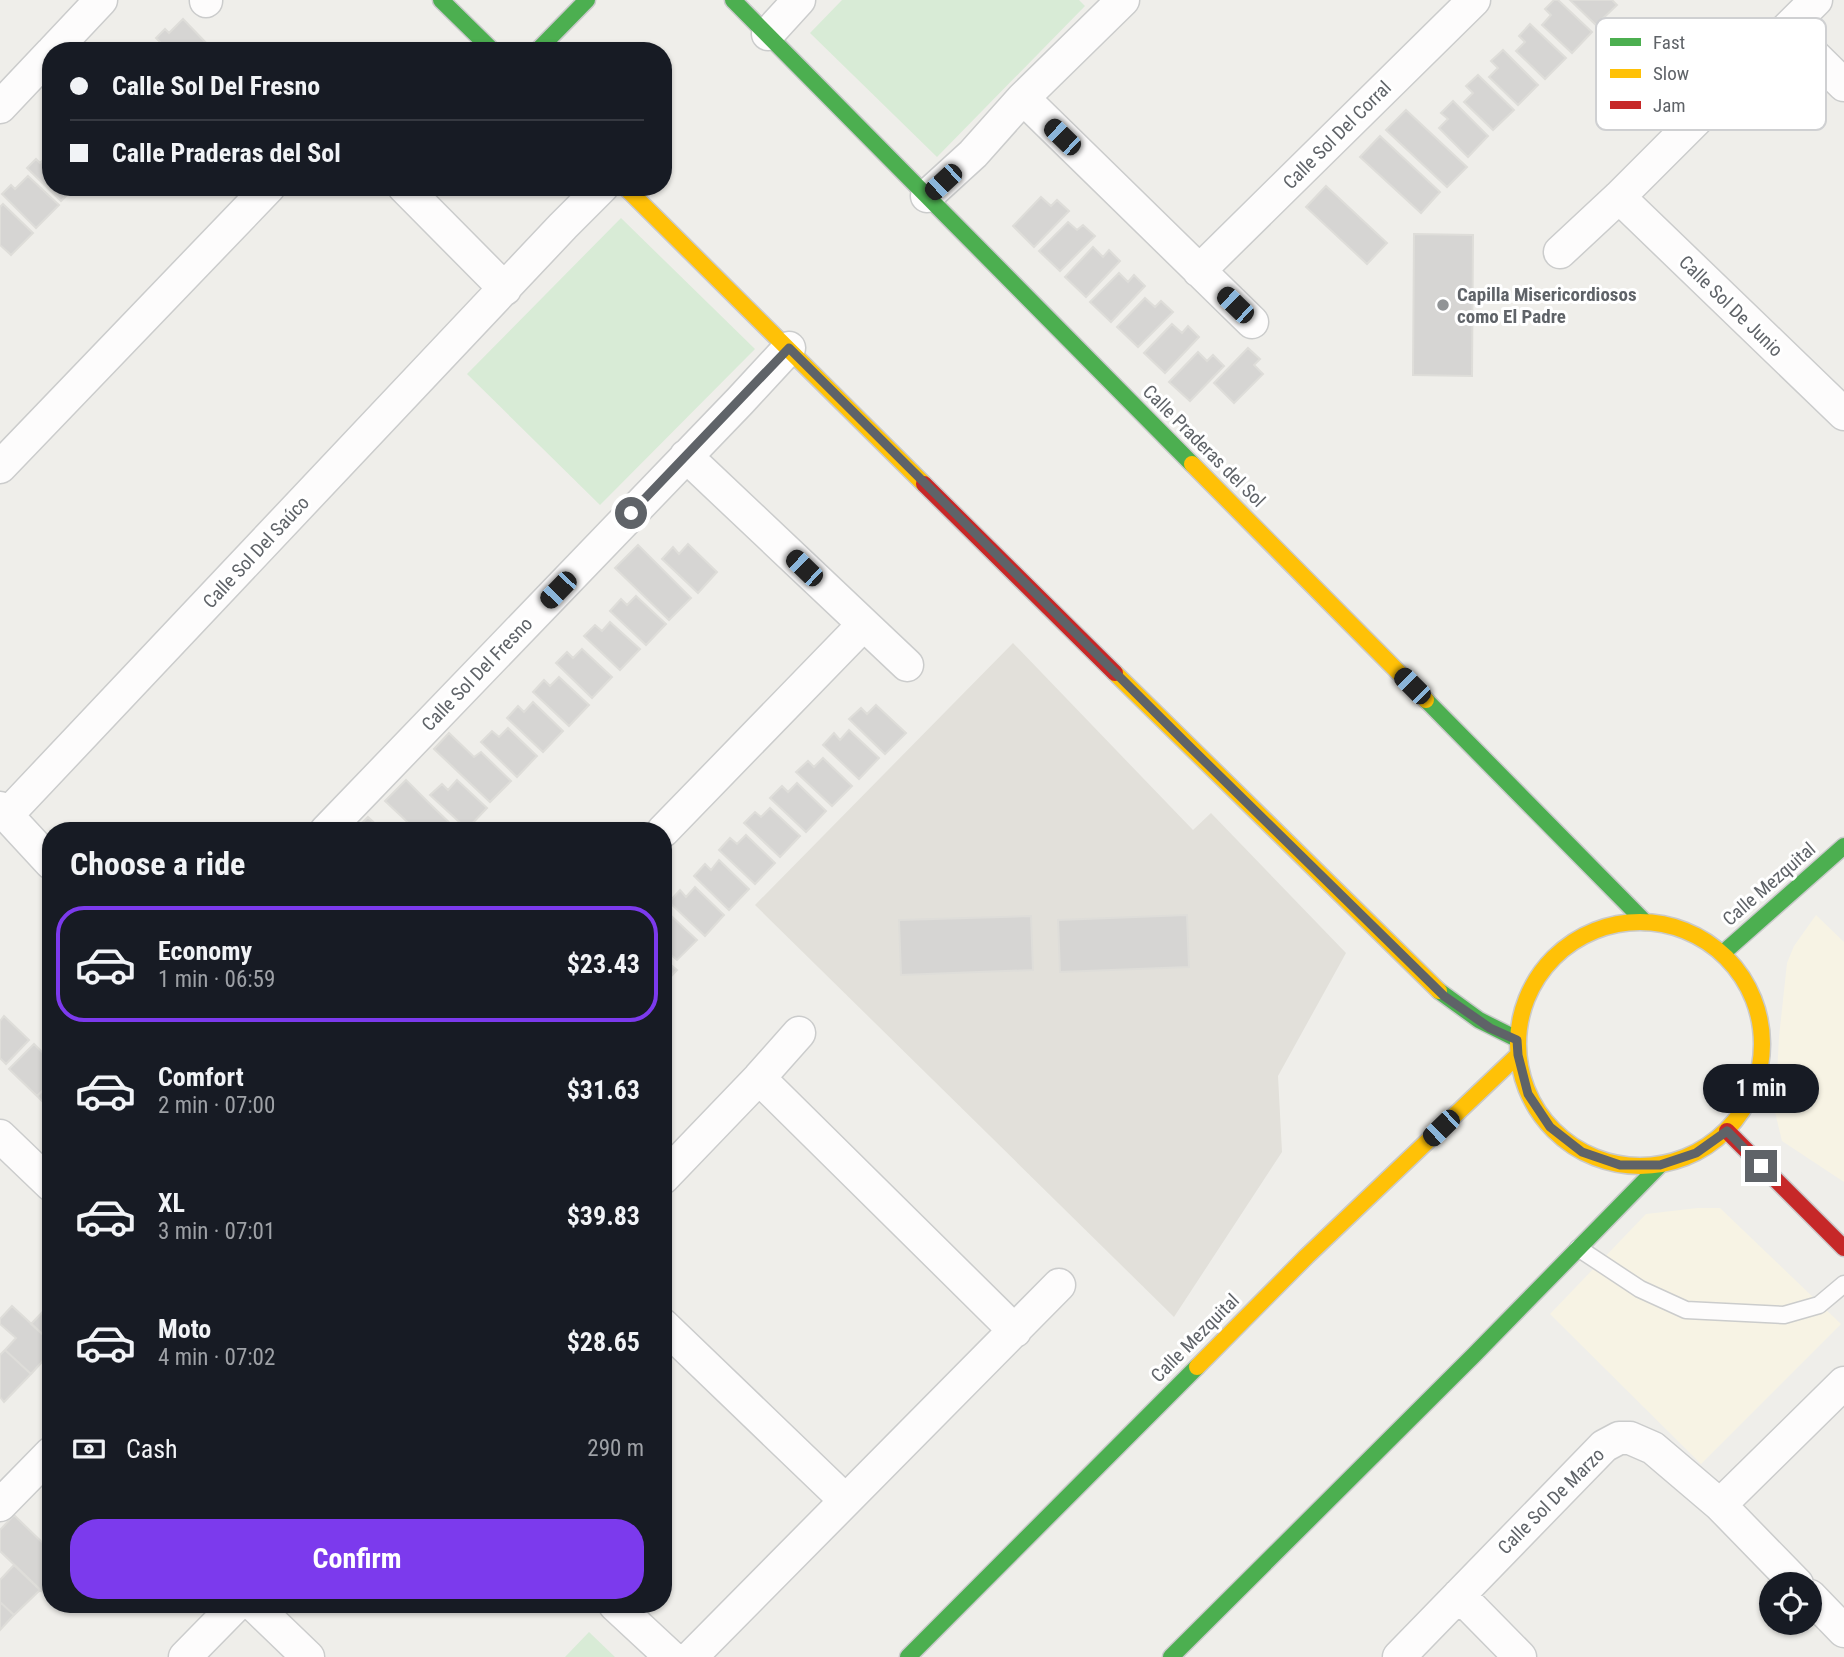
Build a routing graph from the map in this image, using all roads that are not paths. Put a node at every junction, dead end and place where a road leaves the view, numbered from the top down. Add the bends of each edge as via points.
1 (101, 0) edge
2 (441, 0) edge
3 (587, 0) edge
4 (733, 0) edge
5 (799, 0) edge
6 (1123, 0) edge
7 (1474, 0) edge
8 (1816, 0) edge
9 (1798, 18) edge
10 (768, 34) junction
11 (61, 42) edge
12 (484, 42) edge
13 (546, 42) edge
14 (42, 63) edge
15 (1826, 67) edge
16 (1844, 85) edge
17 (1023, 99) junction
18 (0, 107) edge
19 (1686, 130) edge
20 (260, 196) edge
21 (413, 196) edge
22 (593, 196) edge
23 (634, 196) edge
24 (928, 196) junction
25 (1619, 197) junction
26 (1560, 252) dead end
27 (1199, 271) junction
28 (505, 289) junction
29 (1252, 322) dead end
30 (789, 348) junction
31 (1844, 414) edge
32 (686, 456) junction
33 (0, 467) edge
34 (863, 625) junction
35 (907, 665) dead end
36 (4, 812) edge
37 (335, 822) edge
38 (672, 822) edge
39 (1844, 846) edge
40 (42, 853) edge
41 (1645, 922) junction
42 (1723, 953) junction
43 (799, 1033) dead end
44 (1517, 1047) junction
45 (759, 1078) junction
46 (1727, 1131) junction
47 (5, 1149) edge
48 (1660, 1165) junction
49 (672, 1169) edge
50 (42, 1178) edge
51 (1578, 1248) junction
52 (1844, 1248) edge
53 (1844, 1284) edge
54 (1059, 1285) dead end
55 (1014, 1331) junction
56 (672, 1334) edge
57 (1844, 1383) edge
58 (42, 1462) edge
59 (845, 1500) junction
60 (0, 1505) edge
61 (1720, 1505) junction
62 (1785, 1572) edge
63 (1459, 1595) junction
64 (1822, 1608) edge
65 (228, 1613) edge
66 (262, 1613) edge
67 (624, 1613) edge
68 (1844, 1631) edge
69 (1176, 1655) edge
70 (185, 1657) edge
71 (308, 1657) edge
72 (671, 1657) edge
73 (691, 1657) edge
74 (908, 1657) edge
75 (1399, 1657) edge
76 (1520, 1657) edge

1 - 11 street
2 - 12 street
3 - 13 street
4 - 10 street, Calle Praderas del Sol
5 - 10 street
6 - 17 street
7 - 27 street, Calle Sol Del Corral
8 - 9 street
10 - 24 street, Calle Praderas del Sol
14 - 18 street
15 - 16 street
17 - 24 street
17 - 27 street
19 - 25 street
20 - 33 street
21 - 28 street
22 - 28 street, Calle Sol Del Saúco
23 - 30 street
24 - 41 street, Calle Praderas del Sol
25 - 26 street
25 - 31 street, Calle Sol De Junio
27 - 29 street
28 - 36 street, Calle Sol Del Saúco
30 - 32 street, Calle Sol Del Fresno
30 - 44 street via 1444,996
32 - 34 street
32 - 37 street, Calle Sol Del Fresno
34 - 35 street
34 - 38 street
36 - 40 street, Calle Sol Del Saúco
39 - 42 street, Calle Mezquital
41 - 42 street via 1687,931
41 - 44 street via 1607,926 1572,942 1544,968 1525,1002
42 - 46 street via 1747,984 1761,1021 1762,1061 1750,1099
43 - 45 street
44 - 48 street via 1528,1094 1550,1127 1582,1152 1620,1165
44 - 74 street, Calle Mezquital
45 - 49 street
45 - 55 street
46 - 48 street via 1696,1153
46 - 52 street
47 - 50 street
48 - 51 street
51 - 53 lane via 1640,1289 1686,1310 1784,1315 1819,1305
51 - 69 street
54 - 55 street
55 - 59 street
56 - 59 street
57 - 61 street
58 - 60 street
59 - 73 street
61 - 62 street, Calle Sol De Marzo
61 - 63 street, Calle Sol De Marzo via 1653,1448 1619,1438 1604,1446
63 - 75 street, Calle Sol De Marzo
63 - 76 street
64 - 68 street
65 - 70 street
66 - 71 street
67 - 72 street

